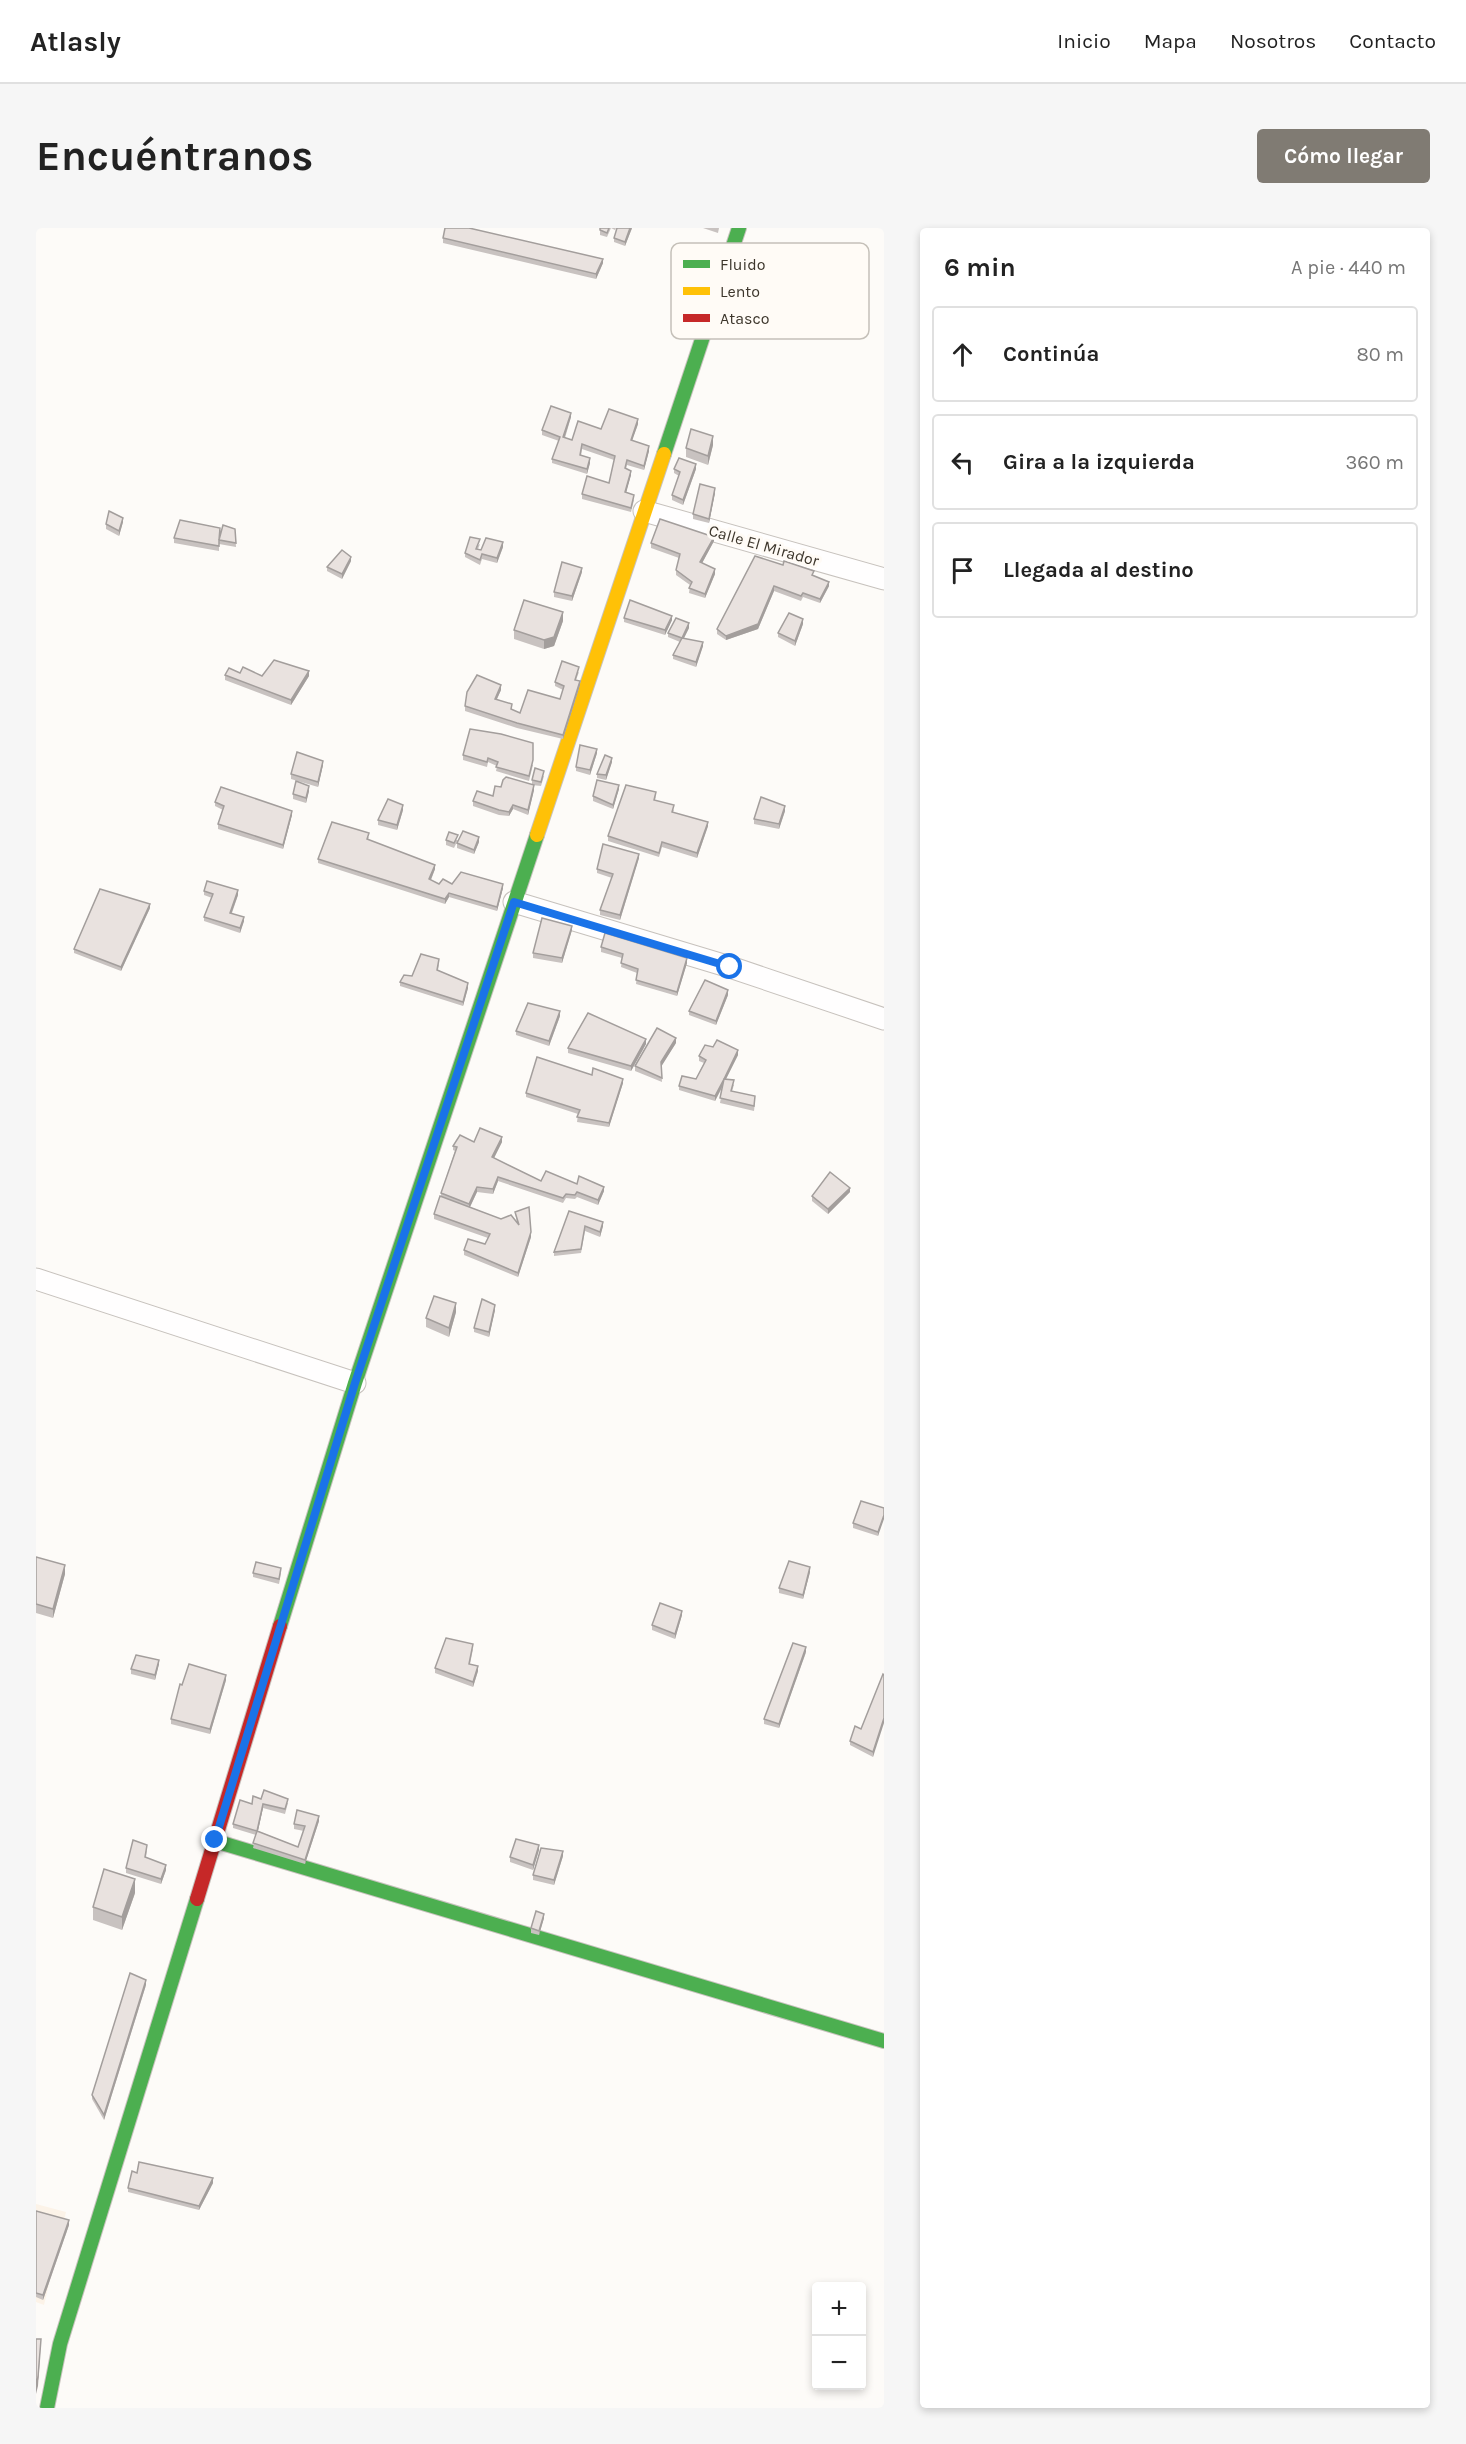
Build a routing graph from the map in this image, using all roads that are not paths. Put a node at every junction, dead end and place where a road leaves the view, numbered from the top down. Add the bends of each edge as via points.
1 (739, 228) edge
2 (734, 243) edge
3 (702, 339) edge
4 (644, 511) junction
5 (884, 579) edge
6 (514, 902) junction
7 (884, 1019) edge
8 (36, 1279) edge
9 (355, 1383) junction
10 (215, 1840) junction
11 (884, 2041) edge
12 (47, 2408) edge

1 - 2 street
3 - 4 street
4 - 5 street, Calle El Mirador
4 - 6 street
6 - 7 street via 730,967
6 - 9 street
8 - 9 street
9 - 10 street
10 - 11 street
10 - 12 street via 60,2344

